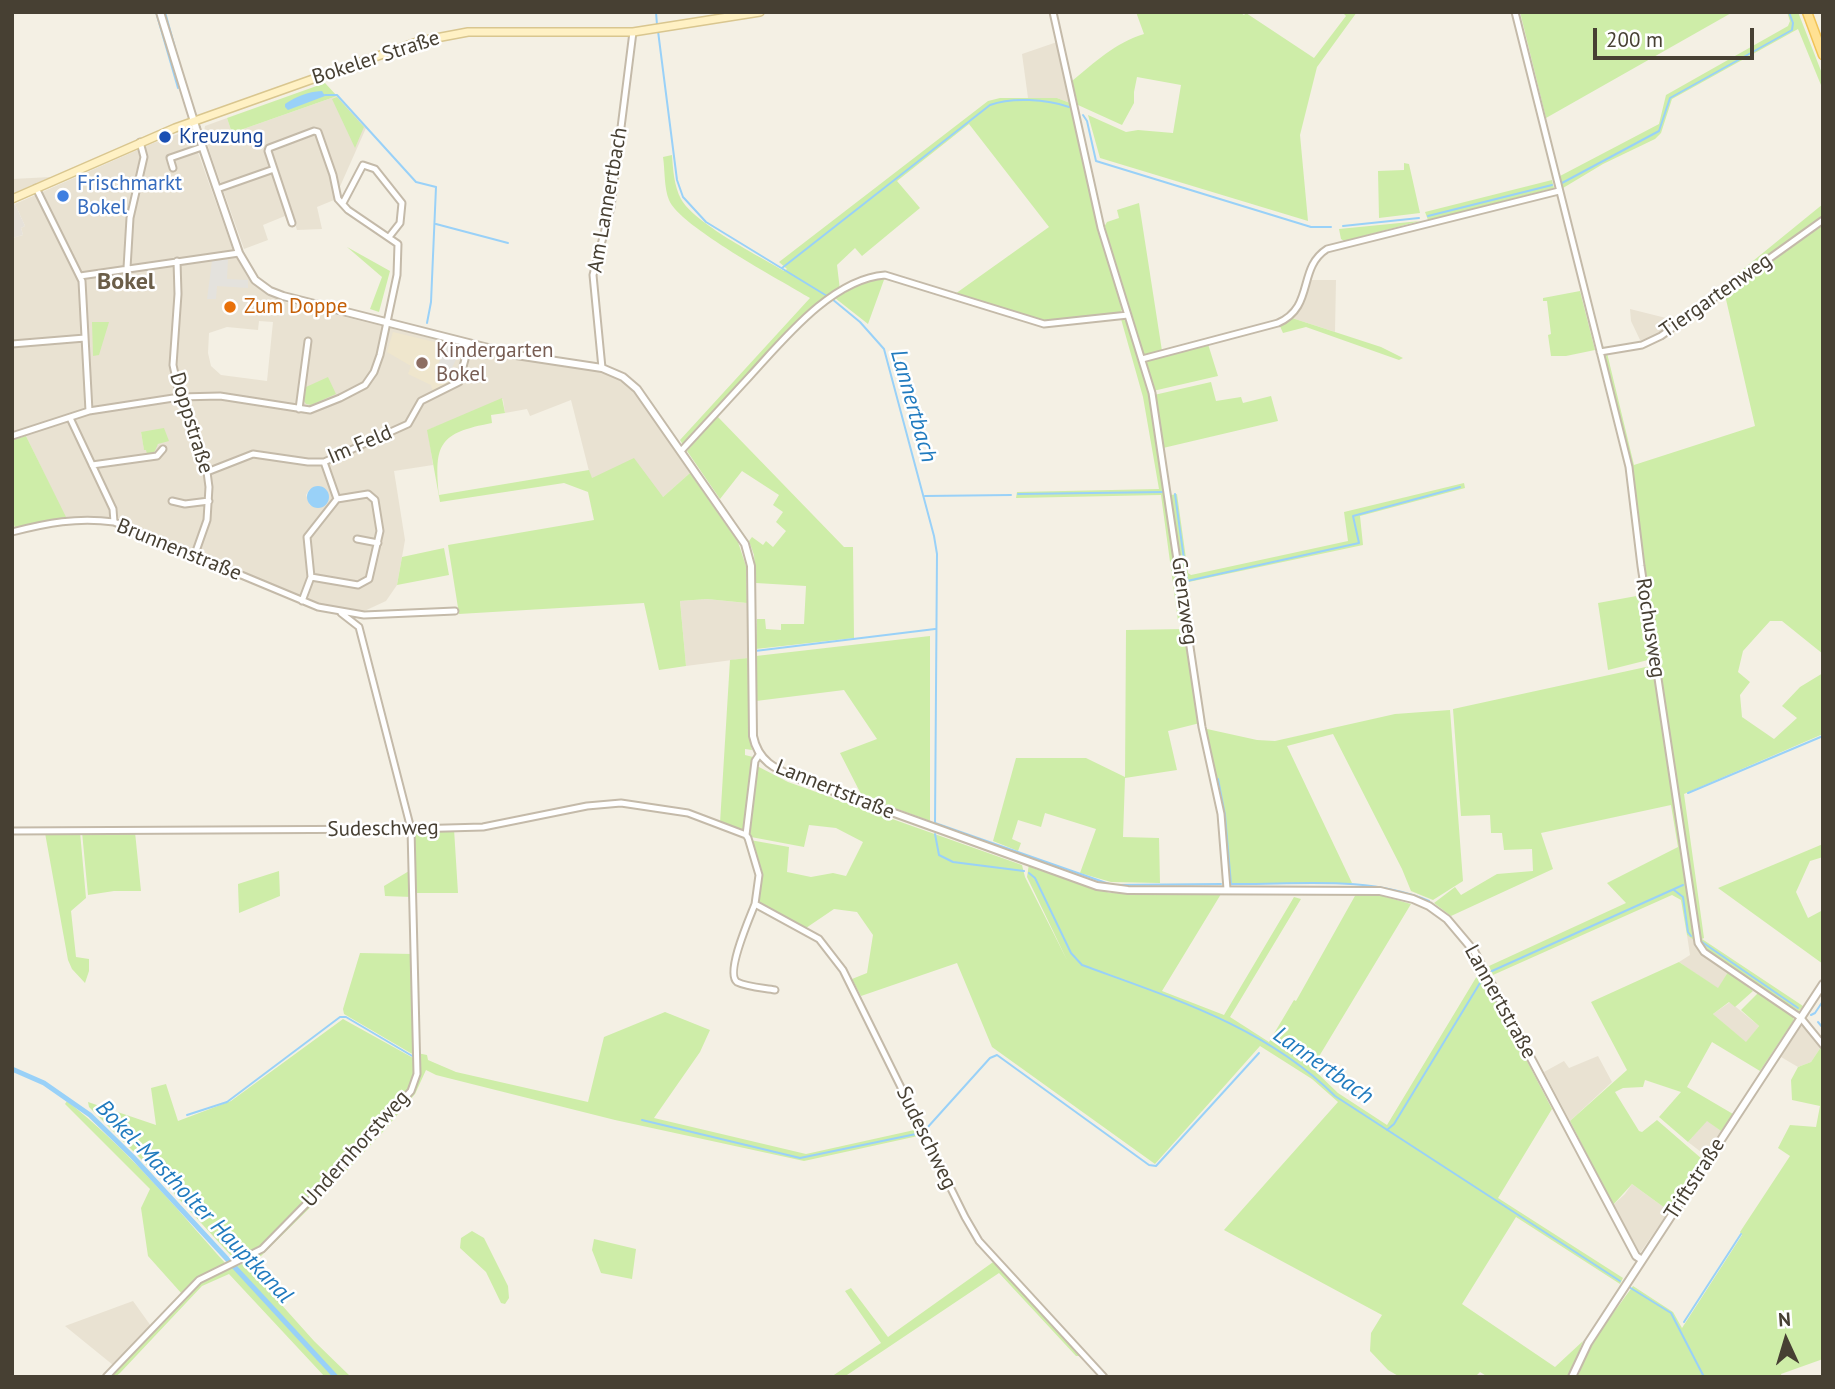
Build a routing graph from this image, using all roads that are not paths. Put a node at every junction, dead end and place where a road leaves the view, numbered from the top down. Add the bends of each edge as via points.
1 (160, 12) edge
2 (761, 12) edge
3 (1053, 12) edge
4 (1515, 12) edge
5 (1807, 12) edge
6 (709, 16) edge
7 (633, 32) junction
8 (1823, 55) edge
9 (193, 121) junction
10 (140, 142) junction
11 (202, 148) junction
12 (173, 168) dead end
13 (274, 169) junction
14 (36, 188) junction
15 (217, 189) junction
16 (1559, 191) junction
17 (12, 199) edge
18 (343, 203) junction
19 (1823, 220) edge
20 (292, 223) dead end
21 (389, 237) junction
22 (239, 253) junction
23 (177, 261) junction
24 (127, 268) junction
25 (80, 276) junction
26 (1128, 315) junction
27 (388, 322) junction
28 (85, 338) junction
29 (308, 341) dead end
30 (12, 344) edge
31 (468, 344) junction
32 (1600, 352) junction
33 (1142, 359) junction
34 (603, 368) junction
35 (180, 397) junction
36 (299, 409) junction
37 (89, 411) junction
38 (70, 418) junction
39 (12, 436) edge
40 (163, 449) dead end
41 (681, 451) junction
42 (324, 462) junction
43 (92, 465) junction
44 (207, 472) junction
45 (337, 499) junction
46 (172, 501) dead end
47 (209, 501) junction
48 (114, 522) junction
49 (12, 532) edge
50 (357, 539) dead end
51 (378, 543) junction
52 (195, 554) junction
53 (311, 577) junction
54 (302, 601) junction
55 (455, 611) dead end
56 (341, 613) junction
57 (364, 615) junction
58 (359, 627) junction
59 (759, 755) junction
60 (411, 830) junction
61 (12, 831) edge
62 (746, 835) junction
63 (1227, 889) junction
64 (755, 904) junction
65 (1823, 984) edge
66 (775, 990) dead end
67 (1801, 1018) junction
68 (1823, 1045) edge
69 (1642, 1260) junction
70 (106, 1377) edge
71 (1104, 1377) edge
72 (1572, 1377) edge

1 - 9 street, Lannertstraße
2 - 6 main road, Bokeler Straße
3 - 26 street, Grenzweg via 1101,228
4 - 16 street, Rochusweg
5 - 8 main road
6 - 7 main road, Bokeler Straße
7 - 9 main road, Bokeler Straße via 444,35
7 - 34 street, Am Lannertbach via 611,207 593,275
9 - 10 main road, Bokeler Straße
9 - 11 street, Lannertstraße
10 - 14 main road, Bokeler Straße
10 - 24 street via 144,157 130,218
11 - 12 street via 170,158
11 - 15 street, Lannertstraße
13 - 15 street
13 - 18 street via 268,151 271,145 318,132
13 - 20 street
14 - 17 main road, Bokeler Straße
14 - 25 street
15 - 22 street, Lannertstraße
16 - 32 street, Rochusweg
16 - 33 street via 1327,249 1313,263 1299,307 1291,317
18 - 21 street
18 - 21 street via 363,165 375,169 402,202 400,223
19 - 32 street, Tiergartenweg via 1661,336 1642,345
21 - 27 street via 399,249
22 - 23 street
22 - 27 street, Lannertstraße via 252,276 270,290
23 - 24 street
23 - 35 street, Doppstraße via 173,365
24 - 25 street
25 - 28 street
26 - 33 street, Grenzweg
26 - 41 street via 1044,324 885,275 871,276 803,319
27 - 31 street, Lannertstraße
27 - 36 street via 374,372 365,385 321,407
28 - 30 street
28 - 37 street
29 - 36 street
31 - 34 street, Lannertstraße
31 - 42 street, Im Feld via 459,382 421,401 408,424
32 - 67 street, Rochusweg via 1629,467 1698,943 1704,952
33 - 63 street, Grenzweg via 1152,393 1205,741 1221,814
34 - 41 street, Lannertstraße via 637,389
35 - 36 street via 220,396
35 - 37 street
35 - 44 street, Doppstraße
37 - 38 street
38 - 39 street
38 - 43 street
40 - 43 street via 157,456
41 - 59 street, Lannertstraße via 749,556 752,726
42 - 44 street, Im Feld via 253,454
42 - 45 street
43 - 48 street via 113,509
44 - 47 street, Doppstraße
45 - 51 street via 373,496
45 - 53 street via 307,537
46 - 47 street, Doppstraße
47 - 52 street, Doppstraße
48 - 49 street, Brunnenstraße via 68,519
48 - 52 street, Brunnenstraße
50 - 51 street
51 - 53 street via 369,579 358,585
52 - 54 street, Brunnenstraße
53 - 54 street
54 - 56 street, Brunnenstraße
55 - 57 street, Brunnenstraße
56 - 57 street, Brunnenstraße
56 - 58 street, Brunnenstraße
57 - 58 street
58 - 60 street
59 - 62 street
59 - 63 street, Lannertstraße via 797,778 1097,886
60 - 61 street, Sudeschweg
60 - 62 street, Sudeschweg via 483,827 621,803 688,813
60 - 70 street, Undernhorstweg via 417,1074 411,1091 262,1249 199,1280
62 - 64 street via 759,875
63 - 69 street, Lannertstraße via 1380,891 1413,899 1447,919 1475,951
64 - 66 street via 733,977
64 - 71 street, Sudeschweg via 819,939 834,957 979,1241
65 - 67 street, Triftstraße
67 - 68 street, Rochusweg
67 - 69 street, Triftstraße
69 - 72 street, Triftstraße via 1588,1343

